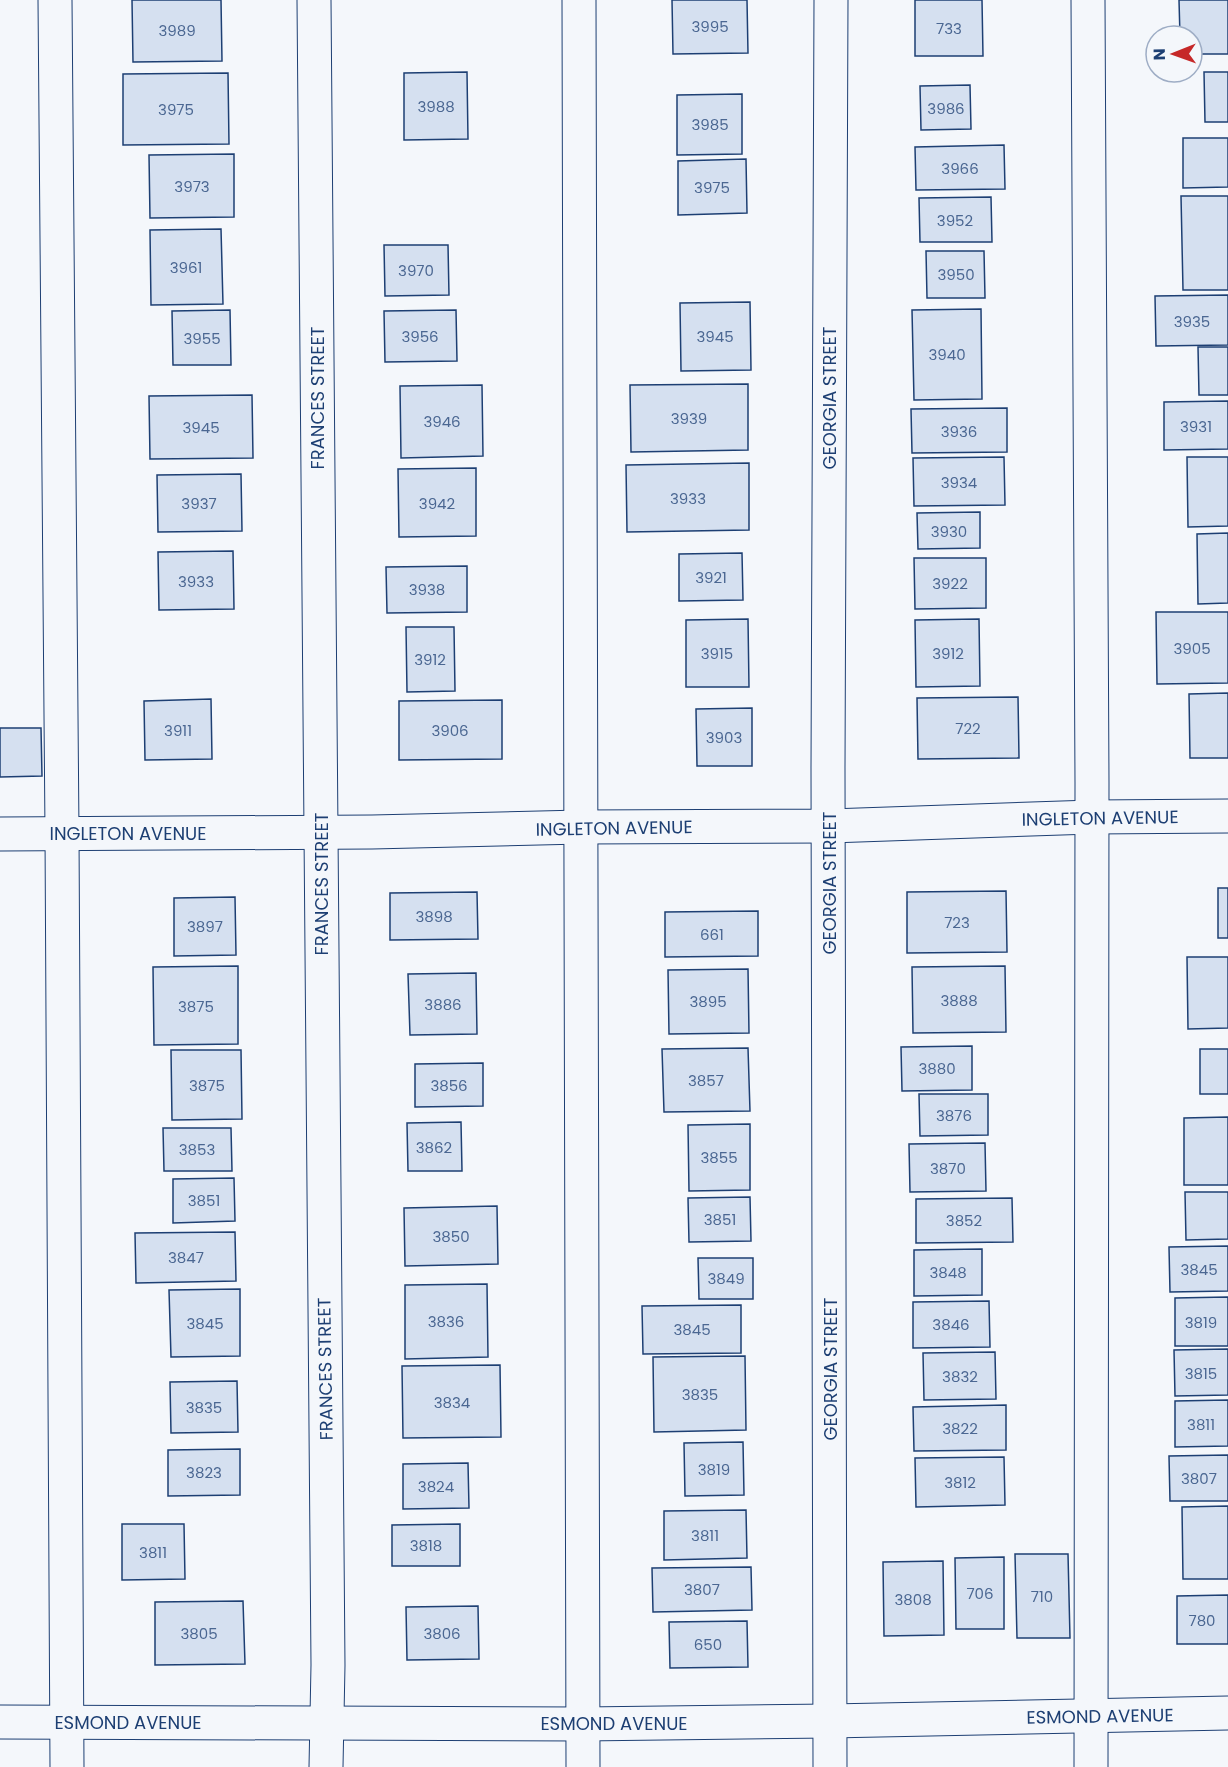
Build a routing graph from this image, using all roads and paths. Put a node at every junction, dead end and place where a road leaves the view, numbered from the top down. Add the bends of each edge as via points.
1 (55, 0) edge
2 (314, 0) edge
3 (579, 0) edge
4 (831, 0) edge
5 (1088, 0) edge
6 (1228, 816) edge
7 (1092, 817) junction
8 (830, 826) junction
9 (581, 827) junction
10 (321, 832) junction
11 (62, 833) junction
12 (0, 834) edge
13 (1228, 1713) edge
14 (1091, 1716) junction
15 (830, 1721) junction
16 (0, 1722) edge
17 (67, 1722) junction
18 (326, 1724) junction
19 (582, 1724) junction
20 (67, 1767) edge
21 (326, 1767) edge
22 (583, 1767) edge
23 (830, 1767) edge
24 (1091, 1767) edge

1 - 11 street
2 - 10 street, FRANCES STREET
3 - 9 street
4 - 8 street, GEORGIA STREET
5 - 7 street
6 - 7 street, INGLETON AVENUE
7 - 8 street, INGLETON AVENUE
7 - 14 street
8 - 9 street, INGLETON AVENUE
8 - 15 street, GEORGIA STREET
9 - 10 street, INGLETON AVENUE
9 - 19 street
10 - 11 street, INGLETON AVENUE
10 - 18 street, FRANCES STREET
11 - 12 street, INGLETON AVENUE
11 - 17 street
13 - 14 street, ESMOND AVENUE
14 - 15 street, ESMOND AVENUE
14 - 24 street
15 - 19 street, ESMOND AVENUE
15 - 23 street, GEORGIA STREET
16 - 17 street, ESMOND AVENUE
17 - 18 street, ESMOND AVENUE
17 - 20 street
18 - 19 street, ESMOND AVENUE
18 - 21 street, FRANCES STREET
19 - 22 street

